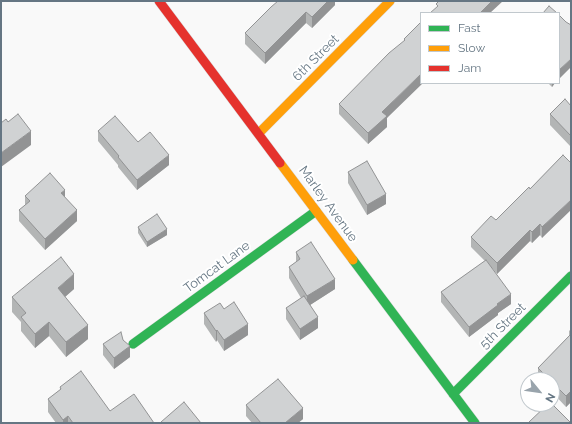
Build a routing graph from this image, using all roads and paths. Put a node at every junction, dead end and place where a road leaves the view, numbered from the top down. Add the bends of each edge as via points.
1 (160, 1) edge
2 (390, 1) edge
3 (259, 133) junction
4 (316, 211) junction
5 (571, 276) edge
6 (133, 344) dead end
7 (453, 394) junction
8 (475, 423) edge

1 - 3 street, Marley Avenue
2 - 3 street, 6th Street
3 - 4 street, Marley Avenue
4 - 6 street, Tomcat Lane
4 - 7 street, Marley Avenue
5 - 7 street, 5th Street
7 - 8 street, Marley Avenue

